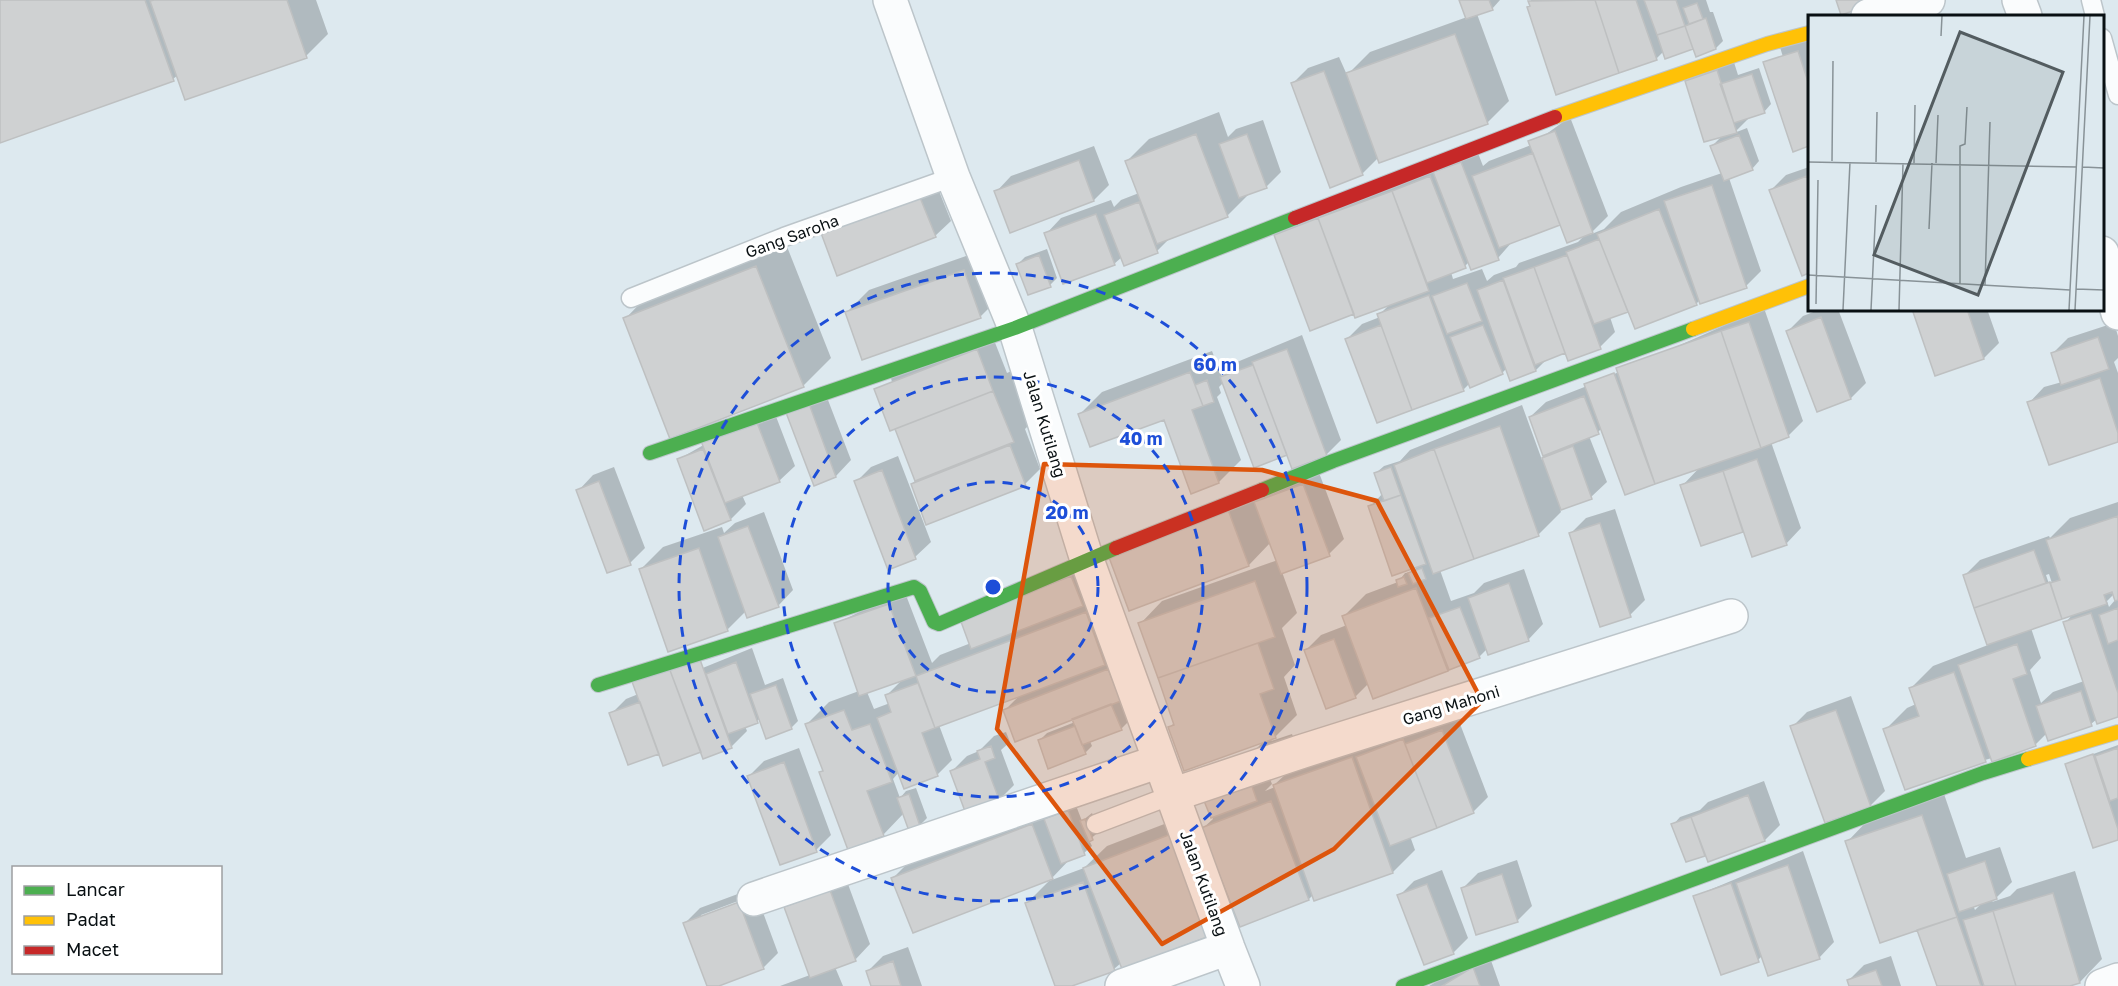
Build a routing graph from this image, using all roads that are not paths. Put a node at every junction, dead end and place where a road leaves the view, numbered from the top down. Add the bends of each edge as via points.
1 (890, 0) edge
2 (1928, 0) edge
3 (2019, 0) edge
4 (2091, 0) edge
5 (1872, 15) edge
6 (2025, 15) edge
7 (2095, 15) edge
8 (1808, 33) edge
9 (2103, 42) edge
10 (2118, 95) edge
11 (954, 177) junction
12 (2103, 257) edge
13 (1808, 286) edge
14 (631, 298) dead end
15 (2118, 313) edge
16 (1015, 328) junction
17 (650, 453) dead end
18 (1087, 560) junction
19 (1731, 616) dead end
20 (598, 685) dead end
21 (2118, 732) edge
22 (1160, 761) junction
23 (1172, 795) junction
24 (1096, 824) dead end
25 (754, 899) dead end
26 (1228, 948) junction
27 (2118, 980) edge
28 (1122, 986) edge
29 (1244, 986) edge
30 (1403, 986) edge
31 (2102, 986) edge

1 - 11 street, Jalan Kutilang
2 - 5 street
3 - 6 street
4 - 7 lane
8 - 16 street via 1521,129
9 - 10 lane
11 - 14 lane, Gang Saroha via 784,237
11 - 16 street, Jalan Kutilang
12 - 15 street
13 - 18 street via 1333,461
16 - 17 street
16 - 18 street, Jalan Kutilang
18 - 20 street via 939,624 934,622 920,591 914,587
18 - 22 street, Jalan Kutilang
19 - 23 street, Gang Mahoni
21 - 30 street via 1983,774
22 - 23 street, Jalan Kutilang
22 - 25 street
23 - 24 lane
23 - 26 street, Jalan Kutilang
26 - 28 street
26 - 29 street, Jalan Kutilang
27 - 31 street

